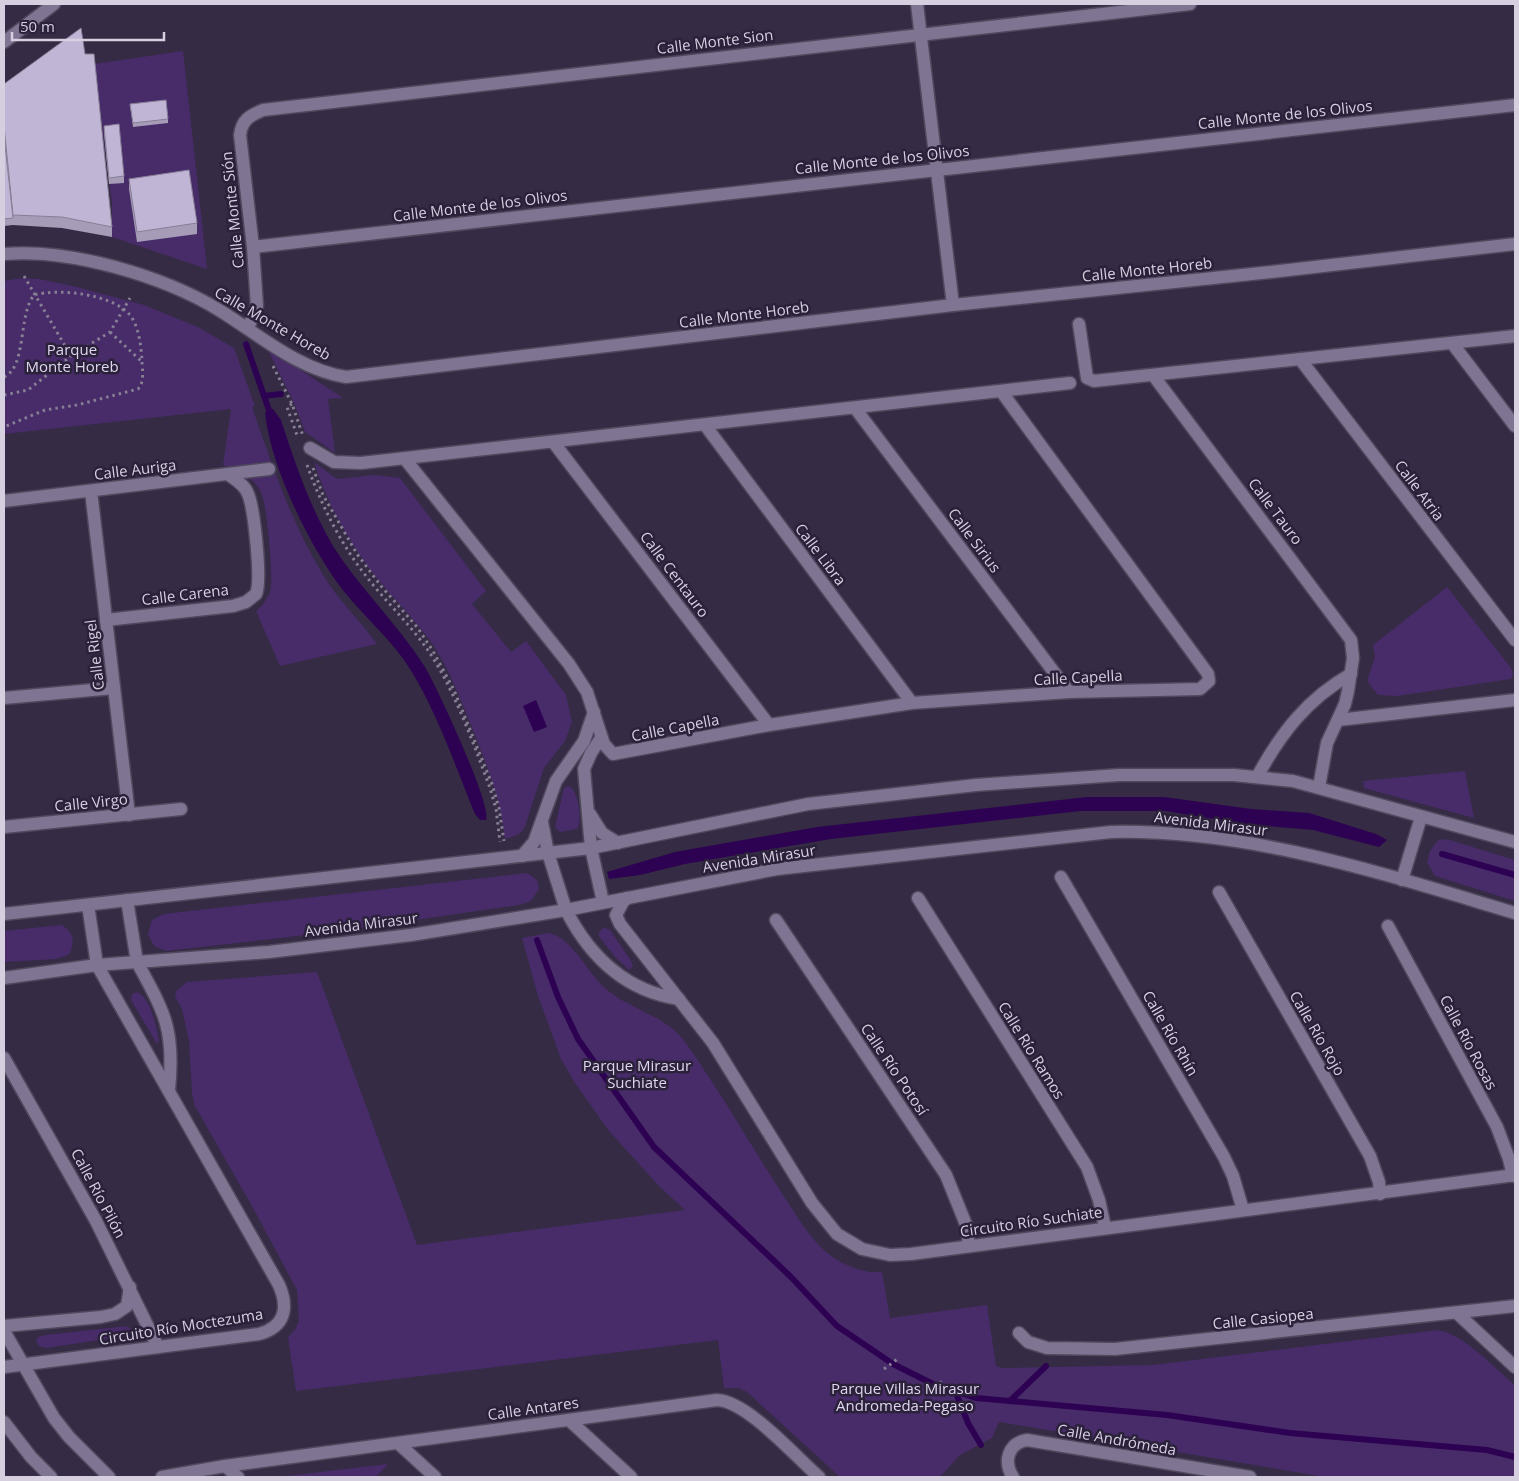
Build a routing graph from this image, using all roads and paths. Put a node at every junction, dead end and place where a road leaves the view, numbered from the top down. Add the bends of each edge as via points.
1 (54, 4) edge
2 (917, 4) edge
3 (1190, 4) edge
4 (921, 33) junction
5 (4, 42) edge
6 (1515, 105) edge
7 (246, 119) joint
8 (937, 169) junction
9 (1515, 244) edge
10 (253, 247) junction
11 (4, 254) edge
12 (24, 276) dead end
13 (34, 295) junction
14 (130, 298) dead end
15 (953, 305) junction
16 (124, 310) junction
17 (1080, 324) dead end
18 (248, 328) junction
19 (110, 332) junction
20 (1515, 336) edge
21 (1452, 343) junction
22 (71, 356) junction
23 (269, 358) dead end
24 (1300, 359) junction
25 (142, 361) junction
26 (1153, 375) junction
27 (4, 376) edge
28 (1070, 383) dead end
29 (1001, 391) junction
30 (4, 395) edge
31 (292, 404) junction
32 (855, 408) junction
33 (705, 425) junction
34 (1515, 426) edge
35 (4, 427) edge
36 (299, 440) dead end
37 (554, 443) junction
38 (307, 452) junction
39 (406, 459) junction
40 (269, 469) dead end
41 (229, 475) junction
42 (91, 491) junction
43 (4, 501) edge
44 (106, 620) junction
45 (1515, 640) edge
46 (1351, 674) junction
47 (114, 688) junction
48 (1068, 692) junction
49 (4, 698) edge
50 (1515, 700) edge
51 (912, 703) junction
52 (594, 710) junction
53 (1338, 720) junction
54 (769, 725) junction
55 (601, 738) junction
56 (1257, 777) junction
57 (1319, 787) junction
58 (587, 808) junction
59 (181, 809) dead end
60 (128, 815) junction
61 (1421, 817) junction
62 (542, 822) junction
63 (4, 828) edge
64 (1515, 834) edge
65 (1498, 837) junction
66 (502, 842) dead end
67 (1515, 842) edge
68 (618, 843) junction
69 (592, 848) junction
70 (548, 853) junction
71 (522, 856) junction
72 (1061, 876) dead end
73 (1402, 880) junction
74 (1219, 892) dead end
75 (628, 898) junction
76 (918, 898) dead end
77 (127, 900) junction
78 (603, 902) junction
79 (88, 905) junction
80 (566, 910) junction
81 (1515, 913) edge
82 (4, 914) edge
83 (776, 920) dead end
84 (620, 924) junction
85 (1388, 926) dead end
86 (137, 962) junction
87 (97, 965) junction
88 (4, 978) edge
89 (679, 999) junction
90 (4, 1058) edge
91 (169, 1090) junction
92 (1514, 1176) edge
93 (1380, 1194) junction
94 (1243, 1210) junction
95 (1104, 1227) junction
96 (969, 1246) junction
97 (130, 1287) junction
98 (1515, 1306) edge
99 (1458, 1314) junction
100 (4, 1326) edge
101 (4, 1331) edge
102 (1019, 1333) dead end
103 (158, 1347) junction
104 (899, 1358) dead end
105 (22, 1365) junction
106 (1515, 1366) edge
107 (4, 1367) edge
108 (884, 1369) dead end
109 (943, 1379) dead end
110 (933, 1394) dead end
111 (569, 1420) junction
112 (4, 1422) edge
113 (399, 1444) junction
114 (225, 1466) junction
115 (1199, 1473) edge
116 (51, 1477) edge
117 (109, 1477) edge
118 (162, 1477) edge
119 (238, 1477) edge
120 (435, 1477) edge
121 (631, 1477) edge
122 (819, 1477) edge
123 (1013, 1477) edge
124 (1250, 1477) edge

1 - 5 street
2 - 4 street
3 - 4 street, Calle Monte Sion
4 - 7 street, Calle Monte Sion via 263,110
4 - 8 street
6 - 8 street, Calle Monte de los Olivos
7 - 10 street, Calle Monte Sión via 240,136
8 - 10 street, Calle Monte de los Olivos
8 - 15 street
9 - 15 street, Calle Monte Horeb
10 - 18 street, Calle Monte Sión via 257,306
11 - 18 street, Calle Monte Horeb via 21,252 75,258 119,268 192,295
12 - 13 path
13 - 16 path via 77,294
13 - 22 path
13 - 27 path via 28,303 15,366 9,375
14 - 16 path
15 - 18 street, Calle Monte Horeb via 353,377 318,370
16 - 19 path
16 - 25 path via 134,324
17 - 26 street via 1089,380
19 - 22 path
19 - 25 path
20 - 21 street
21 - 24 street
21 - 34 street
22 - 30 path via 28,390
23 - 31 path
24 - 26 street
24 - 45 street, Calle Atria
25 - 35 path via 141,386 133,392 46,410
26 - 46 street, Calle Tauro via 1348,635 1353,646
28 - 29 street
29 - 32 street
29 - 48 street, Calle Capella via 1210,681 1200,689
31 - 36 path via 287,407
31 - 38 path
32 - 33 street
32 - 48 street, Calle Sirius
33 - 37 street
33 - 51 street, Calle Libra
37 - 39 street
37 - 54 street, Calle Centauro
38 - 39 street via 340,464
38 - 66 path via 323,495 357,554 417,627 434,651 454,690 492,784 499,808
39 - 52 street via 568,664 587,692
40 - 41 street, Calle Auriga
41 - 42 street, Calle Auriga
41 - 44 street, Calle Carena via 246,490 250,501 259,571 256,594 233,606
42 - 43 street, Calle Auriga
42 - 44 street, Calle Rigel
44 - 47 street, Calle Rigel
46 - 53 street, Calle Tauro via 1346,704
46 - 56 street via 1316,696 1274,746
47 - 49 street
47 - 60 street, Calle Rigel
48 - 51 street, Calle Capella
50 - 53 street
51 - 54 street, Calle Capella
52 - 55 street
52 - 62 street via 584,741 556,781
53 - 57 street, Calle Tauro via 1327,743
54 - 55 street, Calle Capella via 619,754 610,752
55 - 58 street via 584,769
56 - 57 street
56 - 68 street via 1119,775 976,785 808,804
57 - 61 street
58 - 68 street via 602,833
58 - 69 street
59 - 60 street, Calle Virgo
60 - 63 street, Calle Virgo
61 - 65 street
61 - 73 street
62 - 70 street
62 - 71 street via 534,842
64 - 65 street
65 - 67 street
68 - 69 street
69 - 70 street
69 - 78 street
70 - 71 street
70 - 80 street
71 - 77 street
72 - 94 street, Calle Río Rhín via 1224,1157
73 - 75 street, Avenida Mirasur via 1264,845 1197,834 1130,832 1025,840 776,869
73 - 81 street, Avenida Mirasur
74 - 93 street, Calle Río Rojo via 1370,1156
75 - 78 street, Avenida Mirasur
75 - 84 street via 618,910 616,918
76 - 95 street, Calle Río Ramos via 1086,1167 1099,1200
77 - 79 street
77 - 86 street
78 - 80 street, Avenida Mirasur
78 - 84 street, Circuito Río Suchiate
79 - 82 street
79 - 87 street
80 - 86 street, Avenida Mirasur via 402,936 269,952
80 - 89 street via 583,940 614,973 651,993
83 - 96 street, Calle Río Potosí via 946,1175 967,1227
84 - 89 street, Circuito Río Suchiate
85 - 92 street, Calle Río Rosas via 1497,1127
86 - 87 street, Avenida Mirasur
86 - 91 street via 157,996 167,1026 172,1050
87 - 88 street, Avenida Mirasur
87 - 91 street, Circuito Río Moctezuma
89 - 96 street, Circuito Río Suchiate via 713,1043 812,1203 837,1234 862,1249 890,1255
90 - 97 street, Calle Río Pilón via 61,1156
91 - 103 street, Circuito Río Moctezuma via 279,1285 284,1302 280,1321 267,1332
92 - 93 street, Circuito Río Suchiate
93 - 94 street, Circuito Río Suchiate
94 - 95 street, Circuito Río Suchiate
95 - 96 street, Circuito Río Suchiate
97 - 100 street, Circuito Río Moctezuma via 127,1306 111,1316
97 - 103 street, Calle Río Pilón
98 - 99 street, Calle Casiopea
99 - 102 street, Calle Casiopea via 1115,1348 1047,1348 1028,1342
99 - 106 street
101 - 105 street
103 - 105 street, Circuito Río Moctezuma
104 - 108 path
105 - 107 street, Circuito Río Moctezuma
105 - 117 street via 54,1418
109 - 110 path
111 - 113 street, Calle Antares
111 - 121 street
111 - 122 street, Calle Antares via 727,1400 748,1412
112 - 116 street
113 - 114 street, Calle Antares
113 - 120 street
114 - 118 street, Calle Antares
114 - 119 street
115 - 123 street, Calle Andrómeda via 1027,1440 1013,1446 1008,1454 1008,1470
115 - 124 street, Calle Andrómeda

